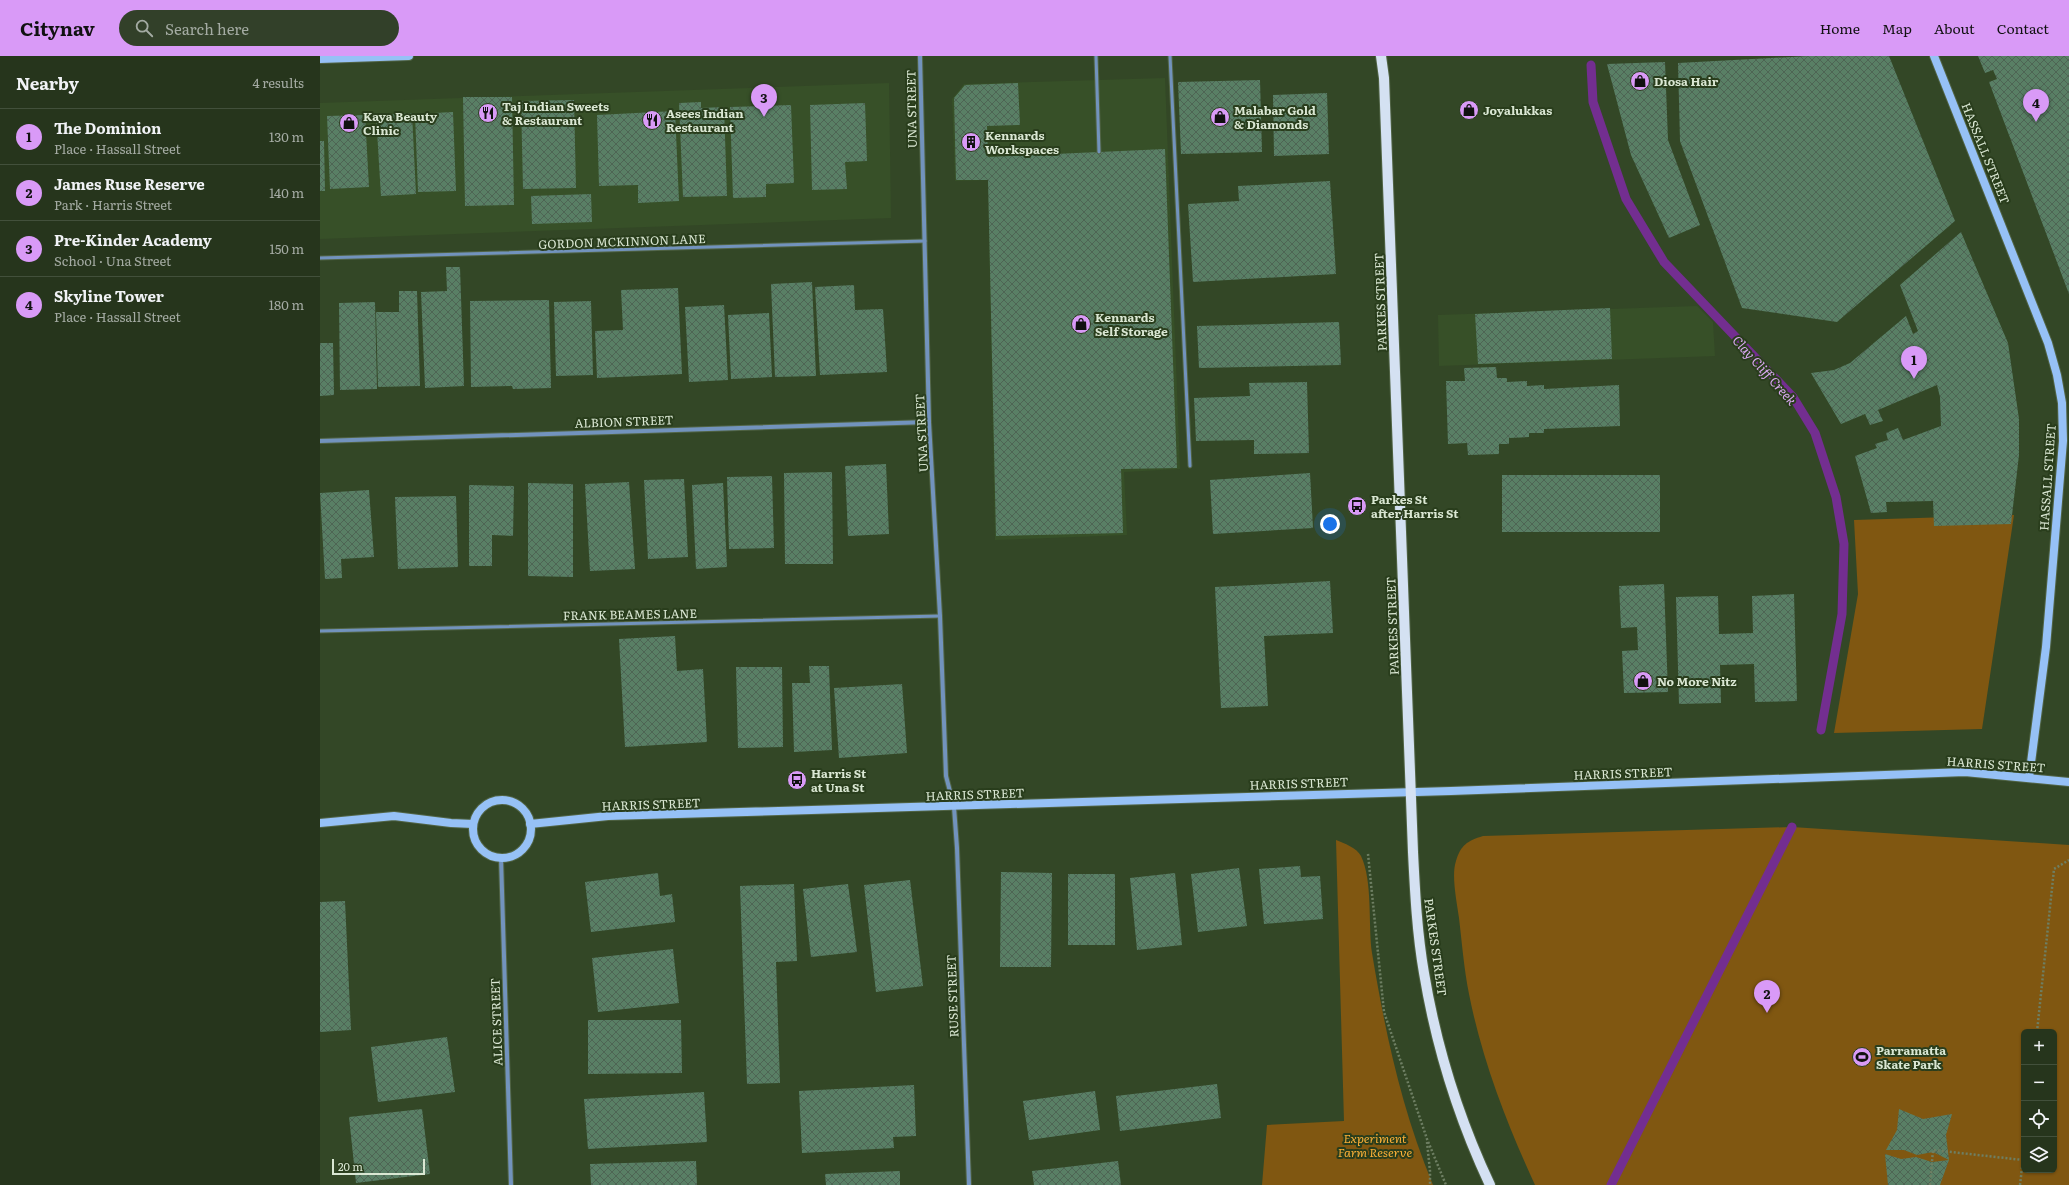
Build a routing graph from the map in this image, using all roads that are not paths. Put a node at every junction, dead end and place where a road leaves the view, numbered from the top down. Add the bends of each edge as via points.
1 (409, 56) edge
2 (920, 56) edge
3 (1096, 56) edge
4 (1170, 56) edge
5 (1380, 56) edge
6 (1934, 56) edge
7 (320, 59) edge
8 (1099, 152) dead end
9 (925, 241) junction
10 (320, 258) edge
11 (930, 422) junction
12 (320, 441) edge
13 (2066, 441) edge
14 (1190, 466) dead end
15 (940, 616) junction
16 (320, 631) edge
17 (2029, 778) junction
18 (2069, 782) edge
19 (1411, 792) junction
20 (954, 807) junction
21 (320, 823) edge
22 (473, 824) junction
23 (530, 824) junction
24 (501, 858) junction
25 (511, 1185) edge
26 (969, 1185) edge
27 (1490, 1185) edge

1 - 7 main road
2 - 9 street, UNA STREET
3 - 8 lane
4 - 14 lane
5 - 19 main road, PARKES STREET via 1384,78
6 - 13 main road, HASSALL STREET via 2048,343 2057,375
9 - 10 lane, GORDON MCKINNON LANE
9 - 11 street, UNA STREET
11 - 12 street, ALBION STREET
11 - 15 street, UNA STREET
13 - 17 main road, HASSALL STREET via 2046,647
15 - 16 lane, FRANK BEAMES LANE
15 - 20 street, UNA STREET via 946,776
17 - 18 main road, HARRIS STREET
17 - 19 main road, HARRIS STREET via 1965,772
19 - 20 main road, HARRIS STREET
19 - 27 main road, PARKES STREET via 1418,919 1424,973 1449,1076 1465,1125
20 - 23 main road, HARRIS STREET via 608,816
20 - 26 street, RUSE STREET
21 - 22 main road via 394,816 451,824
22 - 23 main road via 481,808 497,800 506,800 522,808
22 - 24 main road via 473,834 483,851
23 - 24 main road via 529,837 523,848 510,857
24 - 25 street, ALICE STREET

